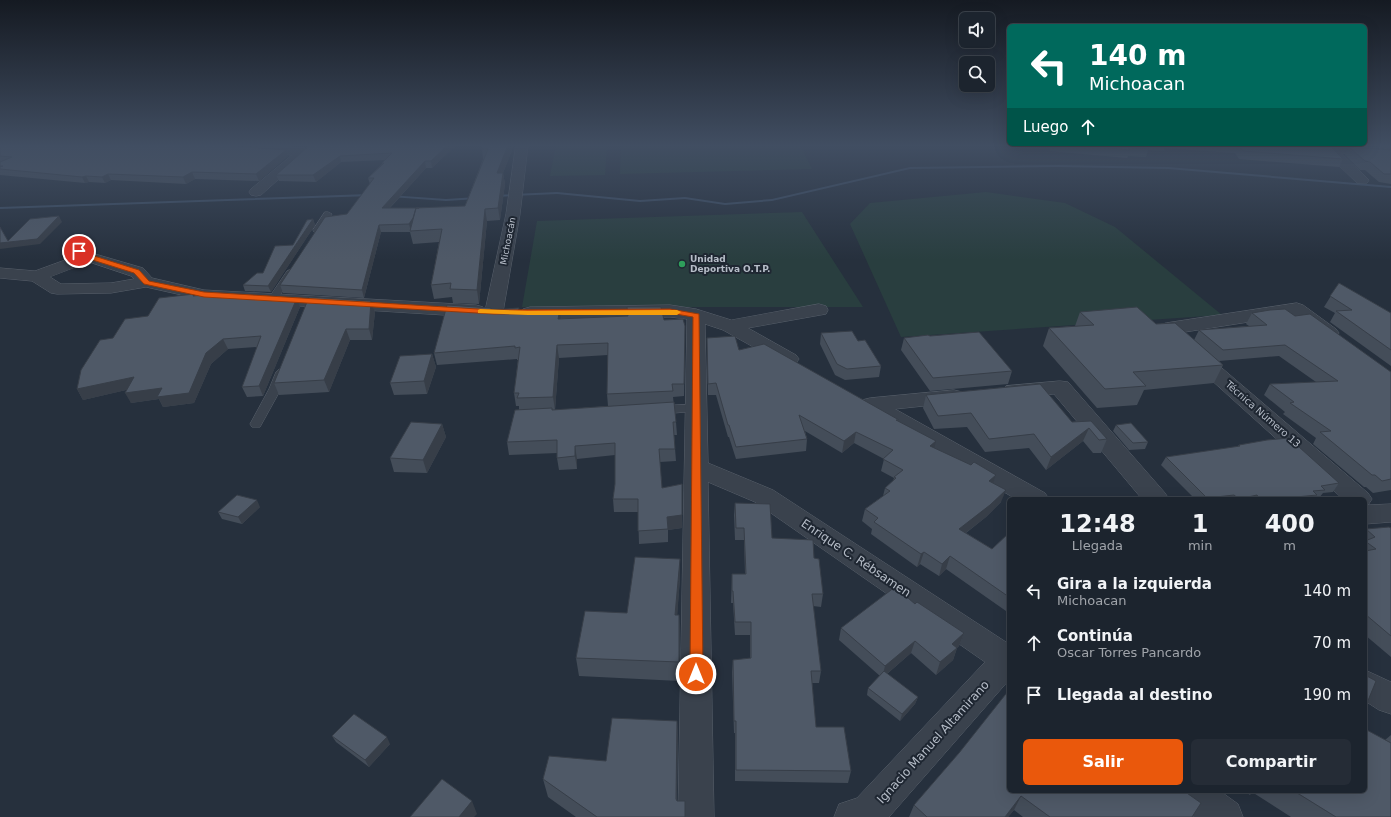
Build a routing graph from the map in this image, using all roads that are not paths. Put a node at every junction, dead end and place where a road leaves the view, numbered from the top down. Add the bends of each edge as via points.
1 (267, 183) edge
2 (517, 183) edge
3 (256, 192) dead end
4 (328, 214) dead end
5 (311, 240) edge
6 (294, 266) edge
7 (0, 273) edge
8 (36, 276) junction
9 (146, 282) junction
10 (273, 299) junction
11 (819, 310) dead end
12 (494, 312) junction
13 (696, 315) junction
14 (730, 326) junction
15 (1341, 342) edge
16 (286, 362) edge
17 (803, 367) edge
18 (996, 393) edge
19 (850, 394) edge
20 (973, 395) edge
21 (870, 405) junction
22 (696, 408) junction
23 (649, 411) edge
24 (256, 424) dead end
25 (696, 467) junction
26 (1032, 497) edge
27 (1154, 497) edge
28 (1357, 497) edge
29 (1007, 659) edge
30 (1007, 661) edge
31 (1367, 685) edge
32 (1391, 699) edge
33 (1192, 793) edge
34 (862, 816) edge
35 (696, 817) edge
36 (1225, 817) edge

1 - 3 street
2 - 12 street, Michoacán
4 - 5 lane
6 - 10 lane
7 - 8 street
8 - 9 street via 57,289 111,288
8 - 9 street via 85,250 137,272
9 - 10 street via 204,294
10 - 12 street via 306,308
11 - 14 street
12 - 13 street via 670,311
13 - 14 street
13 - 22 street
14 - 17 street
15 - 28 street, Técnica Número 13 via 1297,309 1166,329
16 - 24 lane
18 - 27 street via 1060,387
19 - 21 street
20 - 21 street
21 - 26 street
22 - 23 lane
22 - 25 street
25 - 29 street, Enrique C. Rébsamen via 764,496
25 - 35 street
30 - 34 street, Ignacio Manuel Altamirano
31 - 32 street
33 - 36 street

